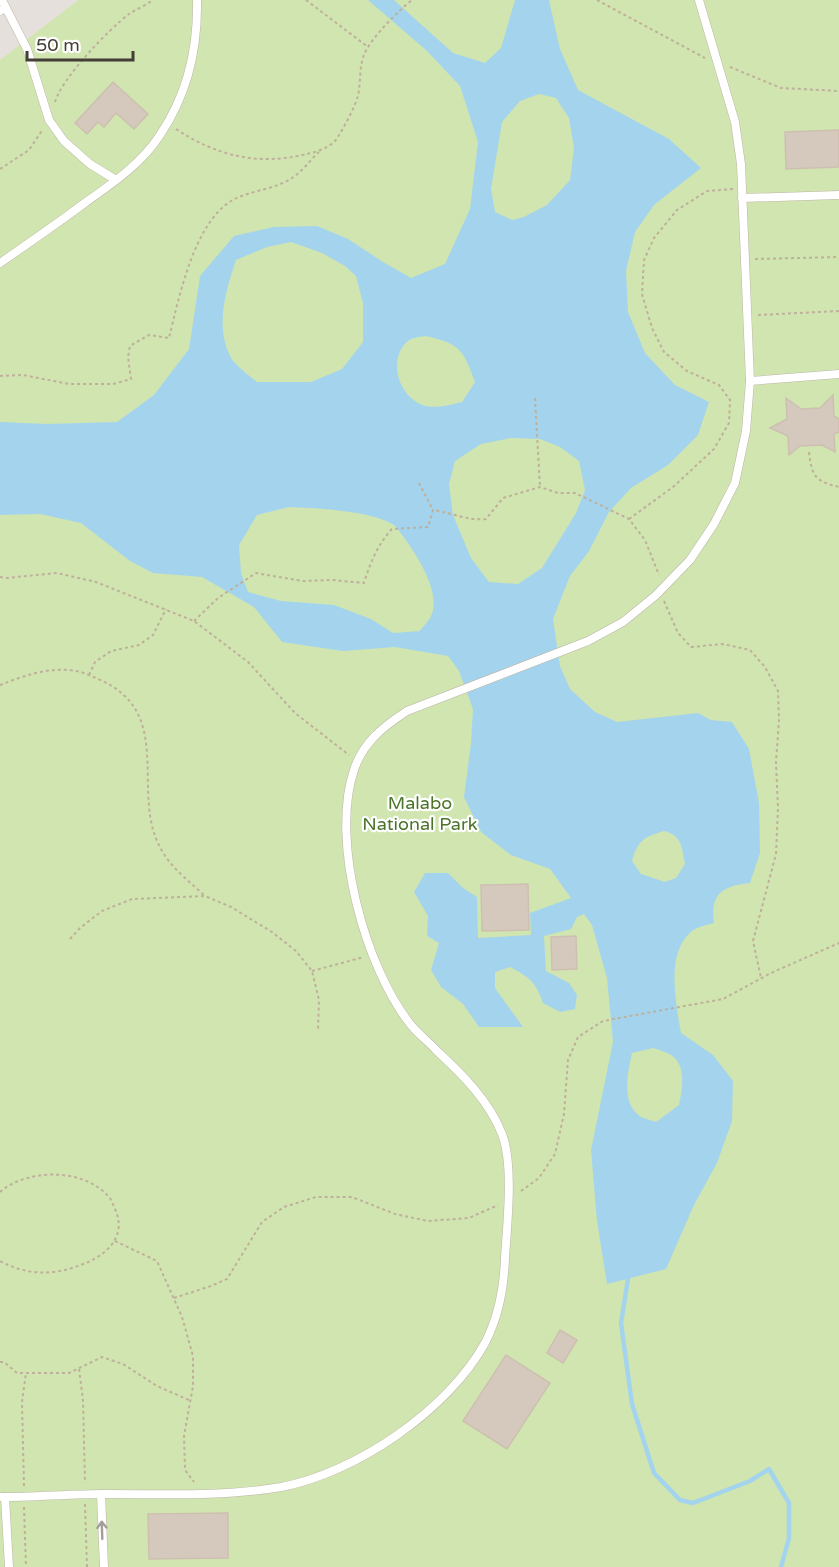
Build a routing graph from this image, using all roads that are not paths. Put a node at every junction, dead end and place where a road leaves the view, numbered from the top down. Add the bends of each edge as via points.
1 (2, 0) edge
2 (197, 0) edge
3 (699, 0) edge
4 (3, 10) edge
5 (116, 180) junction
6 (839, 195) edge
7 (742, 198) junction
8 (0, 263) edge
9 (839, 374) edge
10 (750, 381) junction
11 (101, 1494) junction
12 (3, 1497) edge
13 (9, 1567) edge
14 (104, 1567) edge

1 - 4 lane
2 - 5 lane via 196,40 176,106 159,136 135,165
3 - 7 lane via 735,122
4 - 5 lane via 27,49 49,120 64,141
5 - 8 lane
6 - 7 lane
7 - 10 lane
9 - 10 lane
10 - 11 lane via 746,431 735,483 696,551 664,586 623,622 588,640 407,711 382,728 354,768 347,825 352,882 382,979 412,1027 477,1091 503,1136 508,1201 504,1271 496,1315 486,1341 468,1370 415,1422 360,1458 324,1474 248,1492
11 - 12 lane
14 -> 11 lane
12 - 13 lane

